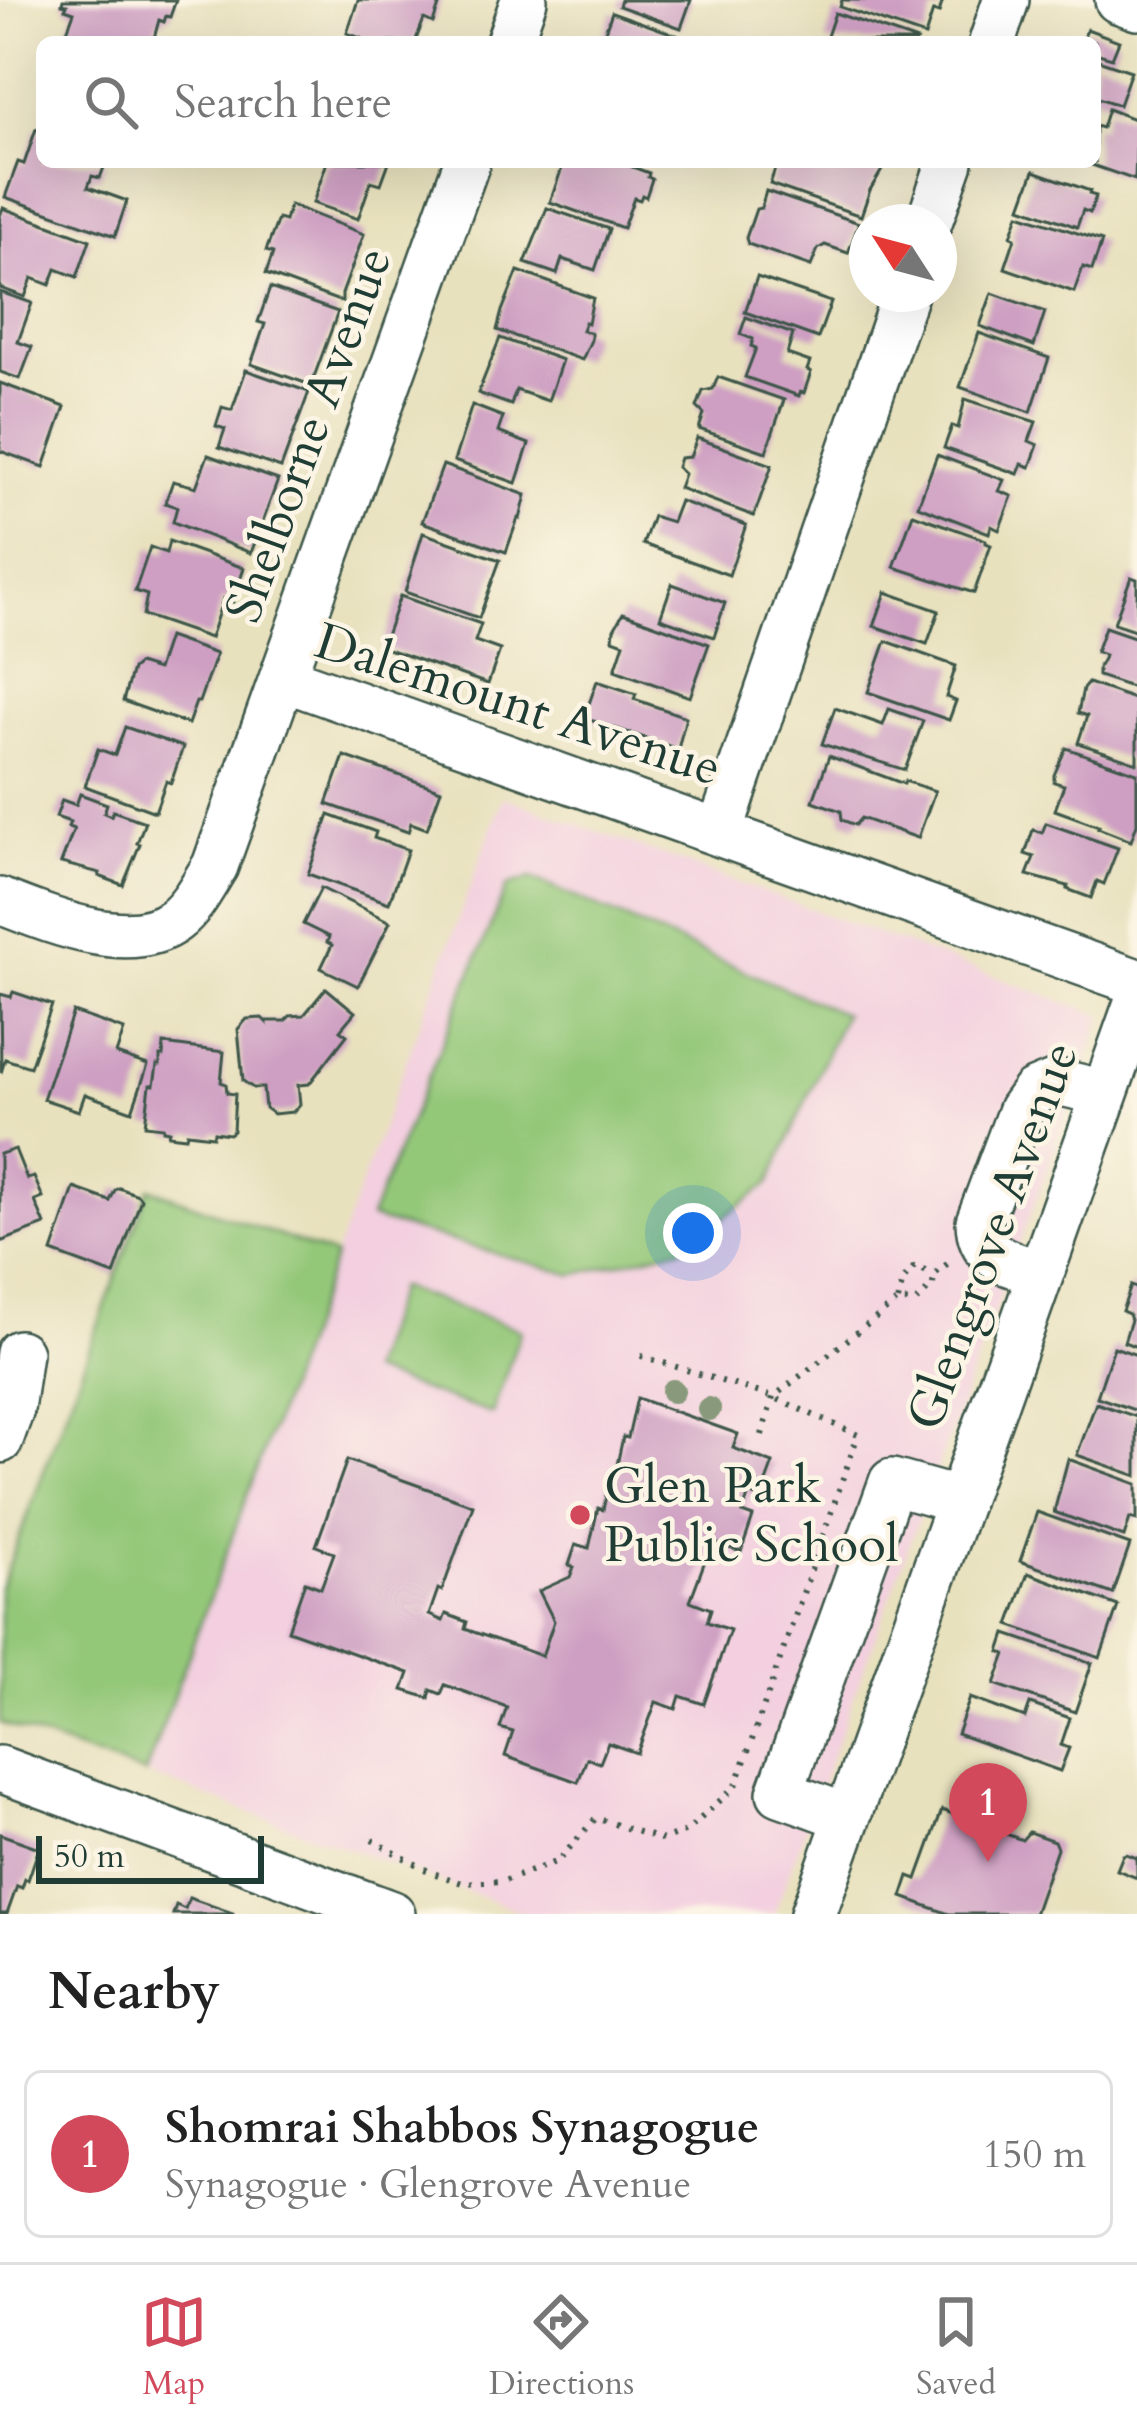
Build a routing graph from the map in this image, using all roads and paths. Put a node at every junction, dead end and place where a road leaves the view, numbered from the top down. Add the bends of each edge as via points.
1 (524, 0) edge
2 (1006, 0) edge
3 (1118, 0) edge
4 (1137, 7) edge
5 (511, 36) edge
6 (994, 36) edge
7 (464, 168) edge
8 (948, 168) edge
9 (935, 204) edge
10 (898, 312) edge
11 (283, 678) junction
12 (719, 831) junction
13 (0, 901) edge
14 (1137, 982) edge
15 (1137, 1003) edge
16 (1104, 1093) junction
17 (980, 1240) junction
18 (934, 1274) junction
19 (1040, 1274) junction
20 (898, 1301) junction
21 (20, 1353) dead end
22 (635, 1354) dead end
23 (773, 1397) junction
24 (761, 1435) dead end
25 (0, 1440) edge
26 (960, 1501) junction
27 (0, 1769) edge
28 (848, 1817) junction
29 (372, 1840) dead end
30 (327, 1904) edge
31 (392, 1914) edge
32 (813, 1914) edge

1 - 5 street
2 - 6 street
3 - 4 street
7 - 11 street, Shelborne Avenue
8 - 9 street
10 - 12 street
11 - 12 street, Dalemount Avenue
11 - 13 street, Dalemount Avenue via 215,866 171,924 134,935 91,932
12 - 14 street, Dalemount Avenue
15 - 16 street, Glengrove Avenue
16 - 17 street via 1058,1082 1034,1092 980,1222
16 - 19 street, Glengrove Avenue
17 - 18 path
17 - 19 street via 991,1254
18 - 20 path via 916,1302
18 - 20 path via 914,1267
19 - 26 street, Glengrove Avenue
20 - 23 path
21 - 25 street
22 - 23 path
23 - 24 path
23 - 29 path via 858,1435 736,1786 687,1832 662,1840 596,1818 559,1861 504,1881 430,1873
26 - 28 street, Glengrove Avenue
26 - 28 street via 892,1483 780,1793
27 - 30 street
28 - 32 street, Glengrove Avenue
30 - 31 street

